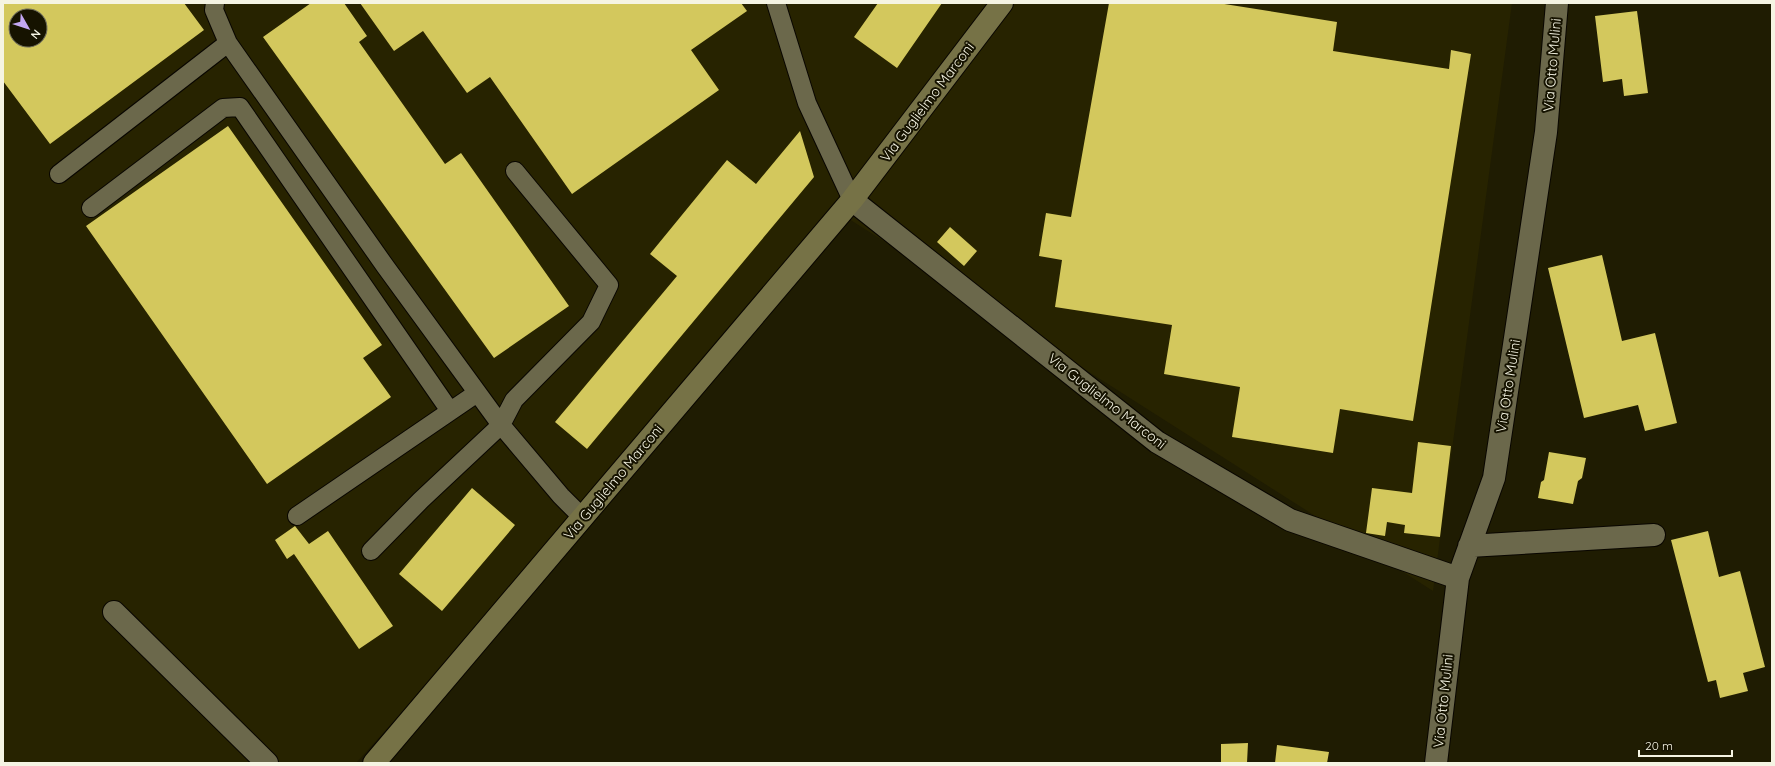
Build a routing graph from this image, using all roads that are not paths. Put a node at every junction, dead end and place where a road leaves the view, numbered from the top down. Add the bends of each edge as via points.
1 (215, 3) edge
2 (776, 3) edge
3 (1002, 3) edge
4 (1557, 3) edge
5 (228, 43) junction
6 (515, 171) dead end
7 (59, 174) dead end
8 (852, 200) junction
9 (91, 208) dead end
10 (477, 393) junction
11 (450, 411) junction
12 (501, 425) junction
13 (297, 516) dead end
14 (583, 518) junction
15 (1654, 535) dead end
16 (1469, 546) junction
17 (371, 551) dead end
18 (1458, 578) junction
19 (114, 612) dead end
20 (267, 763) edge
21 (374, 763) edge
22 (1436, 763) edge

1 - 5 lane via 214,10
2 - 8 lane via 807,103
3 - 8 street, Via Guglielmo Marconi
4 - 16 street, Via Otto Mulini via 1546,132 1494,478
5 - 7 lane
5 - 10 lane
6 - 12 lane via 609,285 591,322 514,400
8 - 14 street, Via Guglielmo Marconi
8 - 18 street, Via Guglielmo Marconi via 1156,442 1290,520
9 - 11 lane via 223,108 240,107
10 - 11 lane
10 - 12 lane
11 - 13 lane
12 - 14 lane
12 - 17 lane
14 - 21 street, Via Guglielmo Marconi
15 - 16 street
16 - 18 street, Via Otto Mulini
18 - 22 street, Via Otto Mulini
19 - 20 street

